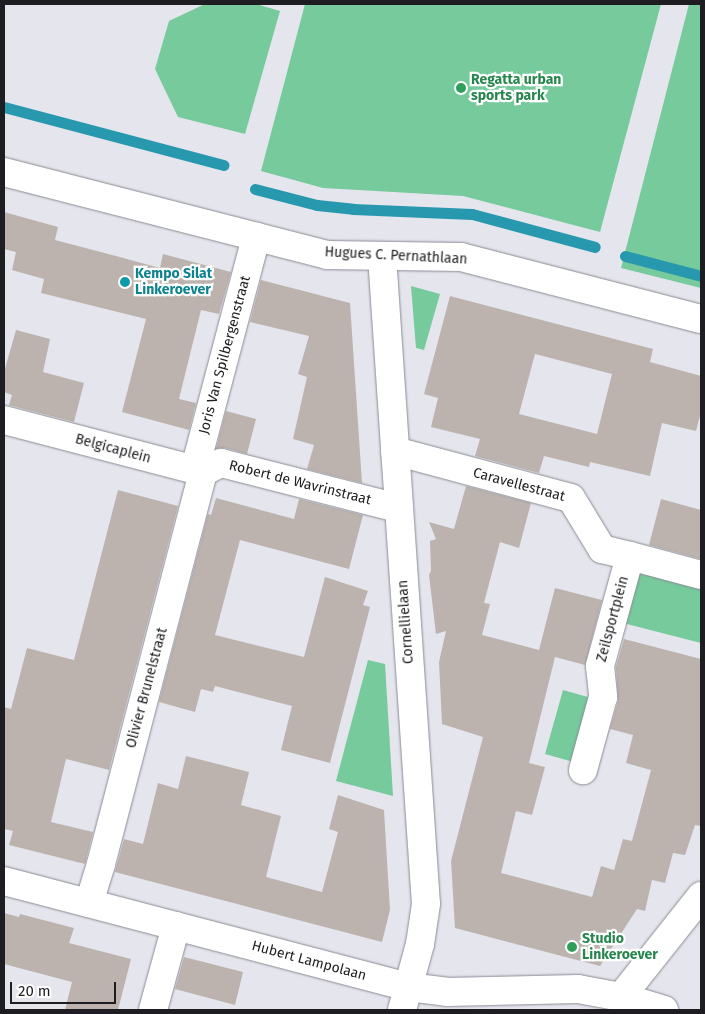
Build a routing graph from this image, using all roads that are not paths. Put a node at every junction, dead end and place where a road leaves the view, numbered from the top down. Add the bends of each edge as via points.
1 (4, 172) edge
2 (256, 237) junction
3 (382, 256) junction
4 (701, 319) edge
5 (13, 423) edge
6 (395, 451) junction
7 (203, 472) junction
8 (398, 508) junction
9 (624, 554) junction
10 (701, 575) edge
11 (583, 770) dead end
12 (4, 881) edge
13 (701, 896) edge
14 (89, 903) junction
15 (176, 926) junction
16 (621, 996) junction
17 (405, 999) edge
18 (153, 1010) edge
19 (664, 1010) edge

1 - 2 street, Hugues C. Pernathlaan
2 - 3 street, Hugues C. Pernathlaan via 327,255
2 - 7 street, Joris Van Spilbergenstraat via 198,457
3 - 4 street, Hugues C. Pernathlaan via 461,257
3 - 6 street, Cornellielaan
5 - 7 street, Belgicaplein
6 - 8 street, Cornellielaan
6 - 9 street, Caravellestraat via 570,498 602,549
7 - 8 street, Robert de Wavrinstraat via 221,463
7 - 14 street, Olivier Brunelstraat
8 - 17 street, Cornellielaan via 426,904 420,944
9 - 10 street
9 - 11 street, Zeilsportplein via 600,666 603,697
12 - 14 street, Hubert Lampolaan
13 - 16 street
14 - 15 street, Hubert Lampolaan
15 - 17 street, Hubert Lampolaan
15 - 18 street
16 - 17 street, Hubert Lampolaan via 578,989 448,992
16 - 19 street, Hubert Lampolaan

